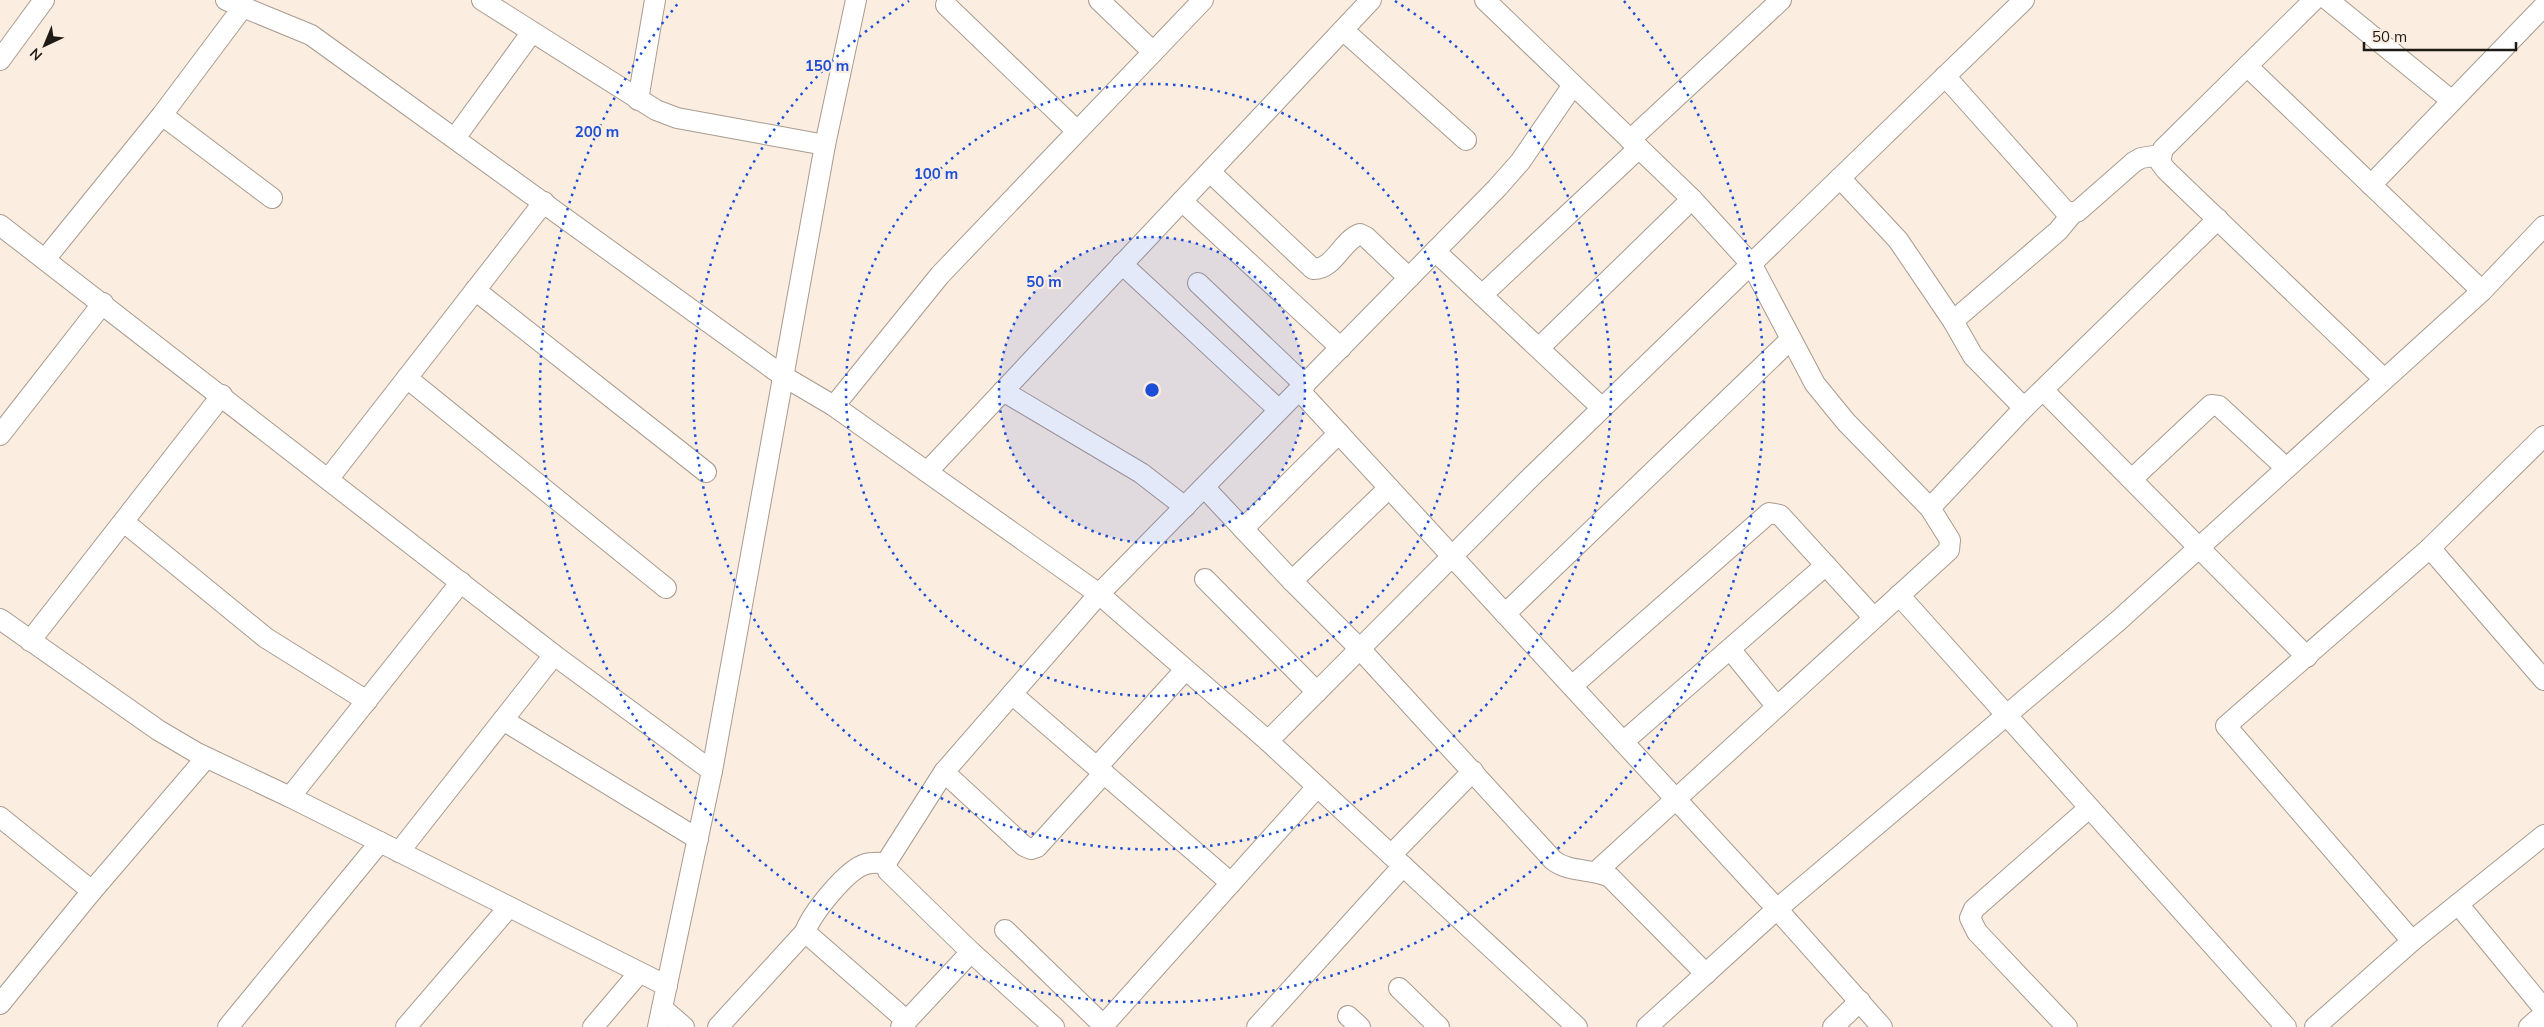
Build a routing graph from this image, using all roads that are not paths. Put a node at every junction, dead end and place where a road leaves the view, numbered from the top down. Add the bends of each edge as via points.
1 (44, 0) edge
2 (482, 0) edge
3 (655, 0) edge
4 (856, 0) edge
5 (1099, 0) edge
6 (1202, 0) edge
7 (1371, 0) edge
8 (1485, 0) edge
9 (1781, 0) edge
10 (2024, 0) edge
11 (2314, 0) edge
12 (2328, 0) edge
13 (234, 4) edge
14 (946, 5) dead end
15 (2544, 6) edge
16 (1343, 30) junction
17 (532, 32) junction
18 (1153, 52) junction
19 (1, 58) edge
20 (2247, 66) junction
21 (1946, 76) junction
22 (1574, 85) junction
23 (638, 100) junction
24 (2452, 101) junction
25 (162, 115) junction
26 (1077, 131) junction
27 (455, 138) junction
28 (1466, 140) dead end
29 (1634, 144) junction
30 (825, 145) junction
31 (2160, 155) junction
32 (1210, 172) junction
33 (1840, 178) junction
34 (2371, 185) junction
35 (272, 198) dead end
36 (1692, 200) junction
37 (1182, 201) junction
38 (544, 202) junction
39 (2072, 214) junction
40 (2218, 219) junction
41 (0, 225) edge
42 (2544, 226) edge
43 (1435, 251) junction
44 (46, 258) junction
45 (1122, 264) junction
46 (1752, 265) junction
47 (1409, 278) junction
48 (1198, 283) dead end
49 (475, 290) junction
50 (2482, 290) junction
51 (1482, 296) junction
52 (103, 302) junction
53 (1953, 321) junction
54 (1791, 339) junction
55 (1341, 348) junction
56 (1539, 348) junction
57 (783, 376) junction
58 (407, 378) junction
59 (2384, 379) junction
60 (1302, 387) junction
61 (2043, 390) junction
62 (1003, 391) junction
63 (222, 395) junction
64 (834, 406) junction
65 (1602, 408) junction
66 (2024, 408) junction
67 (1280, 410) junction
68 (1339, 433) junction
69 (0, 435) edge
70 (2544, 436) edge
71 (2286, 468) junction
72 (706, 472) dead end
73 (926, 472) junction
74 (328, 478) junction
75 (2132, 478) junction
76 (1204, 488) junction
77 (1389, 488) junction
78 (1185, 507) junction
79 (1930, 508) junction
80 (124, 522) junction
81 (1243, 529) junction
82 (2200, 546) junction
83 (2430, 548) junction
84 (1452, 556) junction
85 (1826, 565) junction
86 (1205, 579) dead end
87 (1292, 581) junction
88 (461, 582) junction
89 (666, 588) dead end
90 (1099, 594) junction
91 (1899, 595) junction
92 (1505, 614) junction
93 (0, 618) edge
94 (1874, 618) junction
95 (30, 641) junction
96 (1360, 649) junction
97 (1730, 649) junction
98 (554, 655) junction
99 (2307, 657) junction
100 (1185, 670) junction
101 (2544, 680) edge
102 (1572, 686) junction
103 (1317, 692) junction
104 (1012, 694) junction
105 (367, 701) junction
106 (1777, 706) junction
107 (2006, 715) junction
108 (502, 720) junction
109 (1268, 741) junction
110 (1623, 742) junction
111 (206, 758) junction
112 (1101, 770) junction
113 (1473, 771) junction
114 (712, 772) junction
115 (944, 772) junction
116 (1317, 787) junction
117 (290, 797) junction
118 (1676, 798) junction
119 (2089, 808) junction
120 (0, 817) edge
121 (2544, 835) edge
122 (698, 839) junction
123 (380, 842) junction
124 (399, 852) junction
125 (1397, 861) junction
126 (886, 863) junction
127 (1597, 871) junction
128 (1231, 883) junction
129 (92, 891) junction
130 (2458, 904) junction
131 (509, 907) junction
132 (1777, 909) junction
133 (1005, 930) dead end
134 (805, 932) junction
135 (2412, 941) junction
136 (971, 952) junction
137 (639, 973) junction
138 (1706, 974) junction
139 (667, 986) junction
140 (1399, 988) dead end
141 (1860, 1001) junction
142 (0, 1004) edge
143 (660, 1018) edge
144 (2540, 1019) edge
145 (904, 1024) edge
146 (1103, 1026) edge
147 (228, 1027) edge
148 (406, 1027) edge
149 (593, 1027) edge
150 (684, 1027) edge
151 (718, 1027) edge
152 (1054, 1027) edge
153 (1257, 1027) edge
154 (1439, 1027) edge
155 (1577, 1027) edge
156 (1647, 1027) edge
157 (1833, 1027) edge
158 (1882, 1027) edge
159 (2067, 1027) edge
160 (2286, 1027) edge
161 (2315, 1027) edge

1 - 19 street
2 - 17 street
3 - 23 street
4 - 30 street
5 - 18 street
6 - 18 street
7 - 16 street
8 - 22 street
9 - 29 street
10 - 21 street
11 - 20 street
12 - 24 street
13 - 25 street
13 - 27 street via 311,35
14 - 26 street
15 - 24 street
16 - 28 street
16 - 32 street
17 - 23 street
17 - 27 street
18 - 26 street
20 - 31 street
20 - 34 street
21 - 33 street
21 - 39 street via 2066,212
22 - 29 street
22 - 43 street via 1520,162
23 - 30 street via 677,118
24 - 34 street
25 - 35 street
25 - 44 street
26 - 64 street via 940,275
27 - 38 street
29 - 36 street
29 - 51 street
30 - 57 street
31 - 39 street via 2134,162
31 - 40 street via 2160,162 2166,170
32 - 37 street
32 - 47 street via 1313,269 1326,266 1353,236 1360,234
33 - 46 street
33 - 53 street via 1898,240
34 - 50 street
36 - 46 street
36 - 56 street
37 - 45 street
37 - 55 street
38 - 49 street
38 - 57 street
39 - 53 street via 2058,231
40 - 59 street
40 - 61 street
41 - 44 street
42 - 50 street
43 - 47 street
43 - 51 street
44 - 52 street
45 - 62 street
45 - 67 street
46 - 54 street
46 - 65 street
47 - 55 street
48 - 60 street
49 - 58 street
49 - 72 street
50 - 59 street
51 - 56 street
52 - 63 street
52 - 69 street
53 - 66 street via 1973,356
54 - 79 street via 1815,384 1830,404
54 - 92 street
55 - 60 street
56 - 65 street
57 - 64 street
57 - 114 street
58 - 74 street
58 - 89 street
59 - 71 street
60 - 67 street
60 - 68 street
61 - 66 street
61 - 75 street
62 - 73 street
62 - 78 street via 1141,473
63 - 74 street
63 - 80 street
64 - 73 street
65 - 84 street
66 - 79 street
67 - 76 street
68 - 77 street
68 - 81 street
70 - 83 street
71 - 75 street via 2219,406 2211,405
71 - 82 street
73 - 90 street
74 - 88 street
75 - 82 street
76 - 78 street
76 - 81 street
77 - 84 street
77 - 87 street
78 - 90 street
79 - 91 street via 1951,545
80 - 95 street
80 - 105 street via 266,638
81 - 87 street
82 - 99 street
82 - 107 street via 2118,621
83 - 99 street
83 - 101 street
84 - 92 street
84 - 96 street
85 - 94 street
85 - 97 street
85 - 102 street via 1780,515 1769,513
86 - 103 street
87 - 96 street
88 - 98 street
88 - 105 street
90 - 100 street
90 - 104 street
91 - 94 street
91 - 107 street
92 - 102 street
93 - 95 street
94 - 106 street
95 - 111 street via 158,730
96 - 103 street
96 - 113 street
97 - 106 street
97 - 110 street
98 - 108 street
98 - 114 street
99 - 135 street via 2226,726
100 - 109 street
100 - 112 street
102 - 110 street
103 - 109 street
104 - 112 street
104 - 115 street
105 - 117 street
106 - 118 street
107 - 119 street
107 - 132 street
108 - 122 street
108 - 124 street
109 - 116 street
110 - 118 street
111 - 117 street
111 - 129 street
112 - 115 street via 1037,847 1031,849
112 - 128 street
113 - 125 street
113 - 127 street via 1560,866
114 - 122 street
115 - 126 street
116 - 125 street
116 - 128 street
117 - 123 street
118 - 127 street
118 - 132 street
119 - 159 street via 1974,909 1970,918 1977,932
119 - 160 street
120 - 129 street
121 - 130 street
122 - 139 street
123 - 124 street
123 - 147 street
124 - 131 street
125 - 153 street
125 - 155 street
126 - 134 street via 867,864 851,873 816,911
126 - 136 street via 888,871
127 - 138 street via 1610,877 1626,892
128 - 146 street
129 - 142 street
130 - 135 street
130 - 144 street
131 - 137 street
131 - 148 street
132 - 138 street
132 - 141 street
133 - 146 street
134 - 145 street
134 - 151 street
135 - 161 street
136 - 145 street
136 - 152 street
137 - 139 street
137 - 149 street
138 - 156 street
139 - 143 street
140 - 154 street
141 - 157 street
141 - 158 street
143 - 150 street

